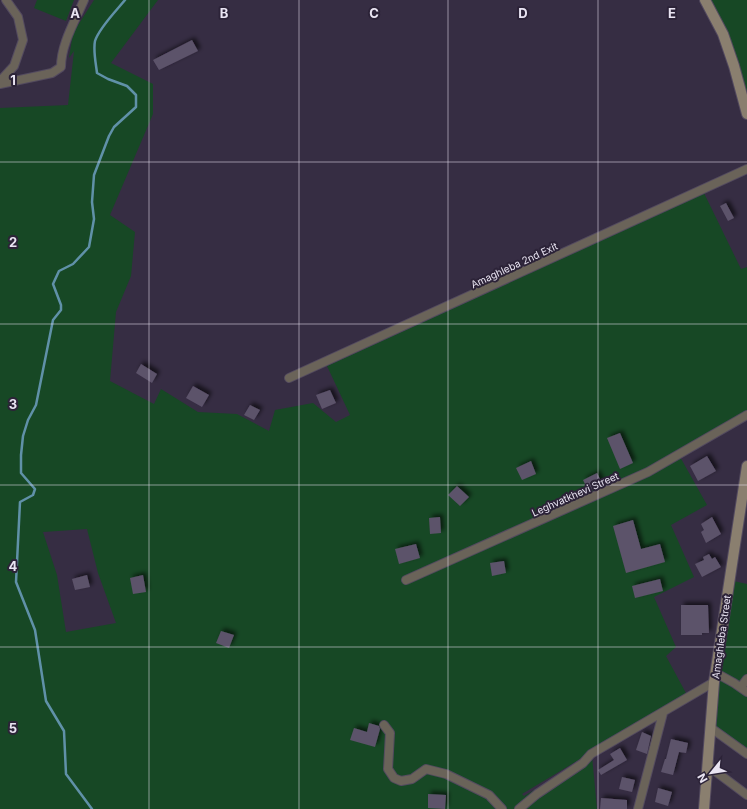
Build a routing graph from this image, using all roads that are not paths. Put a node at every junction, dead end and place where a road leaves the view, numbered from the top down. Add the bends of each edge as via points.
1 (6, 0) edge
2 (84, 0) edge
3 (705, 0) edge
4 (0, 83) edge
5 (747, 114) edge
6 (747, 169) edge
7 (289, 378) dead end
8 (747, 415) edge
9 (747, 466) edge
10 (744, 509) edge
11 (406, 580) dead end
12 (715, 678) junction
13 (747, 679) edge
14 (744, 690) edge
15 (663, 713) junction
16 (384, 725) dead end
17 (711, 728) junction
18 (747, 754) edge
19 (707, 765) junction
20 (747, 796) edge
21 (502, 809) edge
22 (518, 809) edge
23 (638, 809) edge
24 (704, 809) edge

1 - 4 street via 18,18 23,40 14,66
2 - 4 street via 64,46 61,68 52,73
3 - 5 street via 723,34
6 - 7 street, Amaghleba 2nd Exit
8 - 11 street, Leghvatkhevi Street via 648,472
9 - 10 street, Amaghleba Street
10 - 12 street, Amaghleba Street
12 - 14 street
12 - 15 street
12 - 17 street, Amaghleba Street
13 - 14 street
15 - 22 street via 591,754 583,763
15 - 23 street
16 - 21 street via 390,733 388,769 394,778 401,781 412,779 426,769 446,774 489,795
17 - 18 street
17 - 19 street, Amaghleba Street
19 - 20 street
19 - 24 street, Amaghleba Street

